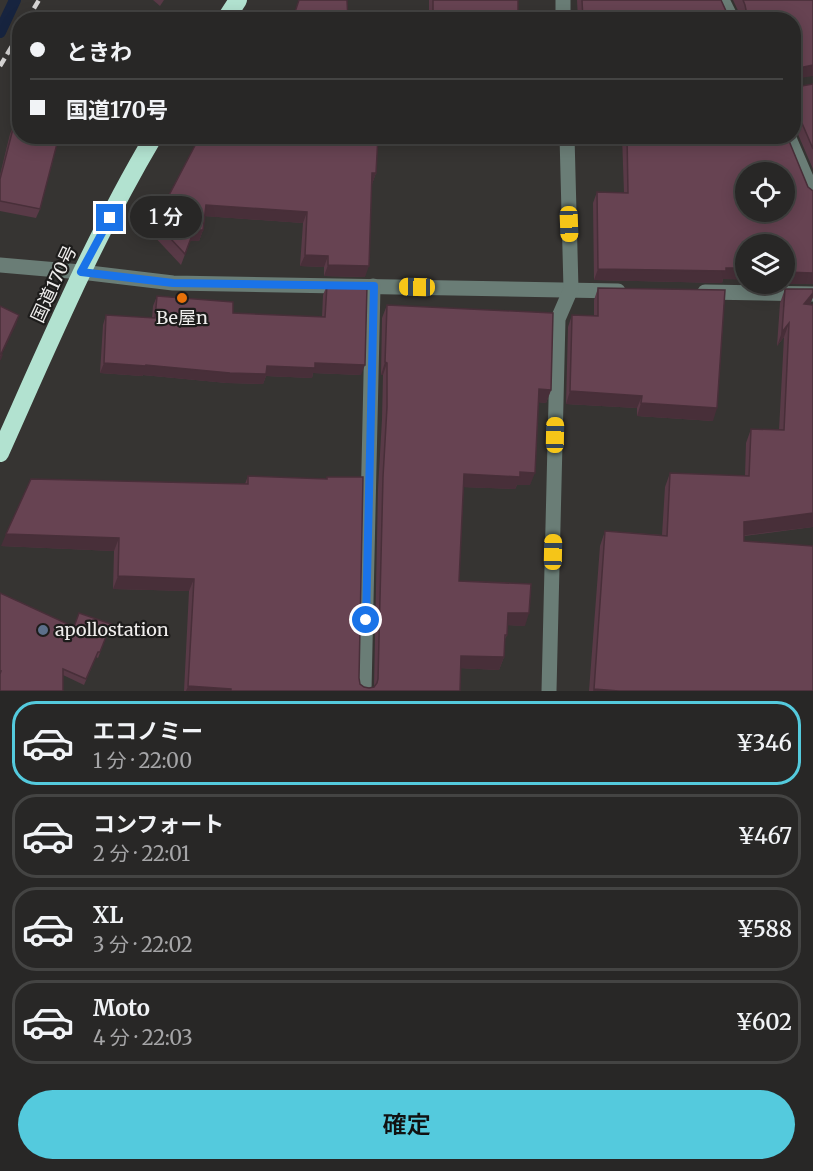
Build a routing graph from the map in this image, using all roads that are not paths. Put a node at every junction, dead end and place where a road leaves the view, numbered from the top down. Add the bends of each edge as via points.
1 (149, 144) edge
2 (567, 144) edge
3 (791, 144) edge
4 (813, 194) edge
5 (0, 264) edge
6 (81, 272) junction
7 (374, 286) junction
8 (570, 290) junction
9 (628, 291) edge
10 (686, 292) edge
11 (813, 294) edge
12 (0, 453) edge
13 (364, 691) edge
14 (549, 691) edge

1 - 6 highway, 国道170号
2 - 8 street
3 - 4 street
5 - 6 street
6 - 7 street via 173,283
6 - 12 highway, 国道170号
7 - 8 street
7 - 13 street
8 - 9 street
8 - 14 street via 558,319
10 - 11 street

